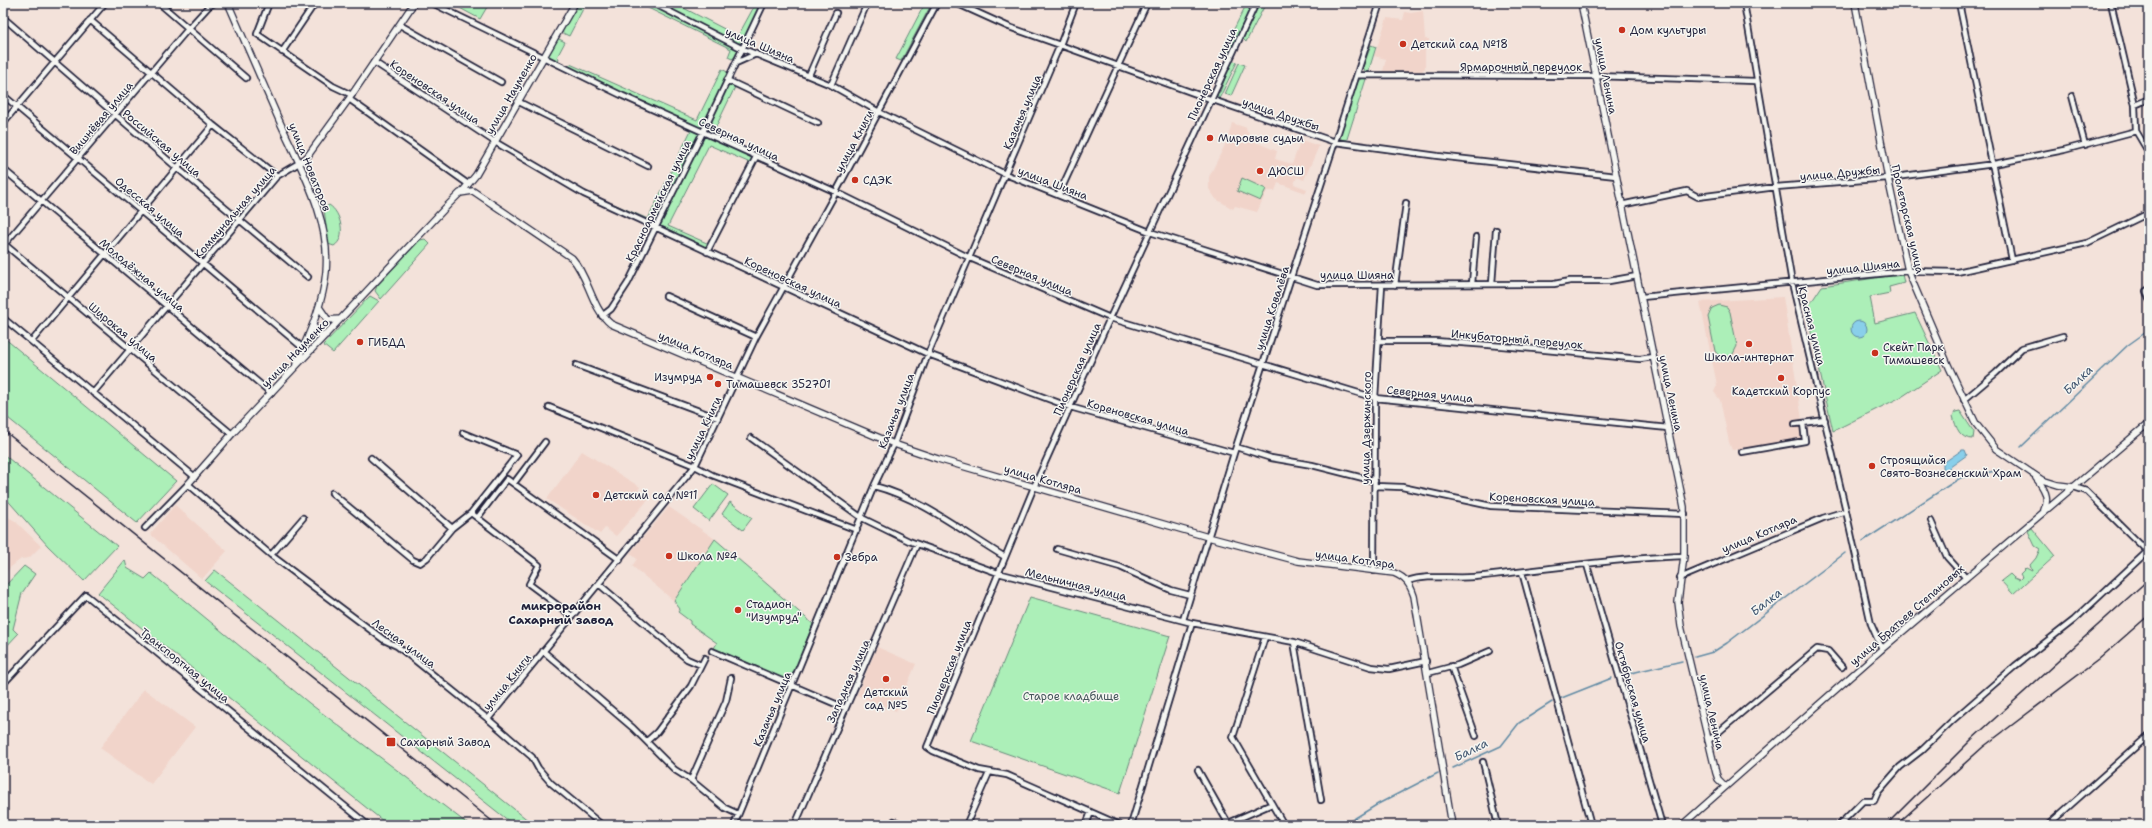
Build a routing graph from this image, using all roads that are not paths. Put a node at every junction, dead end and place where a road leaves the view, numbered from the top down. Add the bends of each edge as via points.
1 (104, 3) edge
2 (159, 3) edge
3 (214, 3) edge
4 (228, 3) edge
5 (270, 3) edge
6 (315, 3) edge
7 (414, 3) edge
8 (432, 3) edge
9 (575, 3) edge
10 (653, 3) edge
11 (764, 3) edge
12 (938, 3) edge
13 (956, 3) edge
14 (1076, 3) edge
15 (1147, 3) edge
16 (1256, 3) edge
17 (1380, 3) edge
18 (1581, 3) edge
19 (1744, 3) edge
20 (1855, 3) edge
21 (1959, 3) edge
22 (2111, 3) edge
23 (866, 6) dead end
24 (836, 13) dead end
25 (6, 20) dead end
26 (90, 20) junction
27 (400, 25) junction
28 (188, 29) junction
29 (1060, 46) junction
30 (742, 48) junction
31 (282, 52) junction
32 (756, 54) junction
33 (544, 58) junction
34 (374, 62) junction
35 (53, 63) junction
36 (734, 64) junction
37 (1118, 66) junction
38 (151, 72) junction
39 (809, 75) junction
40 (1357, 75) junction
41 (1595, 76) junction
42 (246, 78) dead end
43 (728, 80) junction
44 (1756, 81) junction
45 (501, 82) dead end
46 (831, 85) junction
47 (3, 95) edge
48 (2072, 96) dead end
49 (351, 97) junction
50 (2149, 99) edge
51 (1210, 100) junction
52 (519, 102) junction
53 (2135, 105) junction
54 (17, 106) junction
55 (879, 112) junction
56 (115, 115) junction
57 (3, 123) edge
58 (818, 123) dead end
59 (213, 124) junction
60 (2136, 130) junction
61 (703, 132) junction
62 (495, 142) junction
63 (1335, 142) junction
64 (2084, 145) junction
65 (2149, 153) edge
66 (756, 157) junction
67 (78, 159) junction
68 (299, 163) junction
69 (1994, 164) junction
70 (648, 166) dead end
71 (176, 168) junction
72 (3, 169) edge
73 (1005, 174) junction
74 (277, 176) junction
75 (1616, 176) junction
76 (1888, 178) junction
77 (468, 184) junction
78 (1776, 187) junction
79 (836, 192) junction
80 (460, 193) junction
81 (1059, 194) junction
82 (41, 201) junction
83 (1406, 204) dead end
84 (1621, 205) junction
85 (140, 210) junction
86 (2149, 213) edge
87 (240, 220) junction
88 (655, 228) junction
89 (1496, 230) dead end
90 (1150, 232) junction
91 (1476, 237) dead end
92 (3, 244) edge
93 (707, 252) junction
94 (104, 255) junction
95 (970, 258) junction
96 (2012, 260) junction
97 (203, 263) junction
98 (1908, 271) junction
99 (1636, 276) junction
100 (308, 277) dead end
101 (1292, 277) junction
102 (1792, 283) junction
103 (1472, 284) junction
104 (1492, 284) junction
105 (1382, 285) junction
106 (1395, 285) junction
107 (783, 288) junction
108 (2149, 289) edge
109 (666, 296) dead end
110 (68, 297) junction
111 (1642, 297) junction
112 (2149, 299) edge
113 (166, 307) junction
114 (319, 307) junction
115 (602, 316) junction
116 (3, 318) edge
117 (1110, 318) junction
118 (332, 322) junction
119 (313, 325) junction
120 (326, 335) junction
121 (2063, 336) dead end
122 (756, 337) junction
123 (32, 341) junction
124 (1379, 341) junction
125 (303, 348) junction
126 (130, 350) junction
127 (928, 354) junction
128 (1653, 358) junction
129 (1263, 364) junction
130 (576, 365) dead end
131 (294, 368) junction
132 (736, 378) junction
133 (93, 393) junction
134 (271, 393) junction
135 (1375, 398) junction
136 (1964, 400) junction
137 (1070, 407) junction
138 (549, 408) dead end
139 (718, 418) junction
140 (1825, 420) junction
141 (1803, 423) junction
142 (2149, 423) edge
143 (1795, 424) dead end
144 (1668, 428) junction
145 (463, 433) dead end
146 (232, 434) junction
147 (751, 438) dead end
148 (545, 442) dead end
149 (894, 444) junction
150 (1236, 447) junction
151 (1742, 452) dead end
152 (1234, 453) junction
153 (371, 458) dead end
154 (695, 466) junction
155 (2031, 474) junction
156 (195, 477) junction
157 (514, 483) junction
158 (1375, 483) junction
159 (188, 484) junction
160 (874, 486) junction
161 (1034, 487) junction
162 (2074, 487) junction
163 (332, 493) dead end
164 (1846, 511) junction
165 (2043, 512) junction
166 (470, 513) junction
167 (1685, 514) junction
168 (478, 517) junction
169 (303, 518) dead end
170 (862, 518) junction
171 (1931, 521) dead end
172 (145, 528) dead end
173 (452, 528) junction
174 (857, 530) junction
175 (1208, 537) junction
176 (917, 544) junction
177 (1057, 549) dead end
178 (2148, 551) edge
179 (271, 555) junction
180 (1684, 556) junction
181 (1005, 557) junction
182 (620, 560) junction
183 (1587, 565) junction
184 (1374, 571) junction
185 (1522, 572) junction
186 (998, 573) junction
187 (1680, 578) junction
188 (1966, 578) junction
189 (1407, 581) junction
190 (600, 585) junction
191 (1190, 595) junction
192 (572, 616) junction
193 (1183, 620) junction
194 (1192, 623) junction
195 (1265, 637) junction
196 (1294, 642) junction
197 (1882, 649) junction
198 (543, 651) junction
199 (1490, 651) dead end
200 (712, 652) dead end
201 (705, 658) dead end
202 (1426, 661) junction
203 (701, 665) junction
204 (1451, 666) junction
205 (1842, 667) dead end
206 (1428, 673) junction
207 (731, 678) dead end
208 (3, 684) edge
209 (791, 685) junction
210 (846, 708) junction
211 (488, 719) junction
212 (2149, 735) edge
213 (1476, 736) dead end
214 (646, 741) junction
215 (1708, 741) junction
216 (1483, 762) dead end
217 (1198, 770) dead end
218 (989, 773) junction
219 (692, 780) junction
220 (1725, 786) junction
221 (1321, 800) dead end
222 (1272, 804) junction
223 (1091, 812) junction
224 (738, 814) junction
225 (894, 821) dead end
226 (1229, 824) edge
227 (368, 825) edge
228 (602, 825) edge
229 (734, 825) edge
230 (795, 825) edge
231 (904, 825) edge
232 (966, 825) edge
233 (1086, 825) edge
234 (1120, 825) edge
235 (1131, 825) edge
236 (1284, 825) edge
237 (1452, 825) edge
238 (1498, 825) edge
239 (1591, 825) edge
240 (1662, 825) edge
241 (1682, 825) edge
242 (1839, 825) edge
243 (2048, 825) edge

1 - 26 street
2 - 28 street
3 - 28 street, Вишнёвая улица
4 - 68 main road, улица Новаторов
5 - 31 street via 257,34
6 - 31 street
7 - 27 main road, Коммунальная улица
8 - 33 street, Северная улица
9 - 33 main road, улица Науменко
10 - 30 street, улица Шияна
11 - 30 street, Красноармейская улица
12 - 55 street, улица Книги
13 - 29 street, улица Дружбы via 1008,27
14 - 29 street, Казачья улица
15 - 37 street
16 - 51 street, Пионерская улица
17 - 40 street, улица Ковалёва
18 - 41 main road, улица Ленина
19 - 44 street, Красная улица
20 - 76 main road, Пролетарская улица
21 - 69 street
22 - 53 street
23 - 46 street
24 - 39 street
25 - 35 street, Российская улица
26 - 35 street
26 - 38 street
27 - 34 main road, Коммунальная улица
27 - 45 street
28 - 38 street, Вишнёвая улица
28 - 42 street
29 - 37 street, улица Дружбы
29 - 73 street, Казачья улица
30 - 32 street, улица Шияна
30 - 36 street, Красноармейская улица
31 - 49 street
32 - 36 street
32 - 39 street, улица Шияна
33 - 52 main road, улица Науменко
33 - 61 street, Северная улица
34 - 49 main road, Коммунальная улица
34 - 62 street, Кореновская улица
35 - 54 street
35 - 56 street, Российская улица
36 - 43 street, Красноармейская улица
37 - 51 street, улица Дружбы
37 - 81 street
38 - 56 street, Вишнёвая улица
38 - 59 street
39 - 46 street, улица Шияна
40 - 41 street, Ярмарочный переулок
40 - 63 street, улица Ковалёва
41 - 44 street, Ярмарочный переулок
41 - 75 main road, улица Ленина
43 - 58 street
43 - 61 street, Красноармейская улица
44 - 78 street, Красная улица
46 - 55 street, улица Шияна
47 - 54 street, Одесская улица
48 - 64 street
49 - 68 main road, Коммунальная улица via 307,157
49 - 77 street
50 - 53 street
51 - 63 street, улица Дружбы
51 - 90 street, Пионерская улица
52 - 62 main road, улица Науменко
52 - 70 street
53 - 60 street
54 - 57 street
54 - 67 street, Одесская улица
55 - 73 street, улица Шияна
55 - 79 street, улица Книги
56 - 67 street, Вишнёвая улица
56 - 71 street, Российская улица
59 - 71 street
59 - 74 street
60 - 64 street, улица Дружбы
60 - 65 street
61 - 66 street, Северная улица
61 - 88 street, Красноармейская улица
62 - 77 main road, улица Науменко
62 - 88 street, Кореновская улица via 584,194
63 - 75 street, улица Дружбы
63 - 101 street, улица Ковалёва
64 - 69 street, улица Дружбы
66 - 79 street, Северная улица
66 - 93 street
67 - 82 street, Вишнёвая улица
67 - 85 street, Одесская улица
68 - 74 street, Коммунальная улица
68 - 114 main road, улица Новаторов via 316,204 325,243 326,270
69 - 76 street, улица Дружбы
69 - 96 street
71 - 85 street
71 - 87 street, Российская улица
72 - 82 street, Молодёжная улица
73 - 81 street, улица Шияна
73 - 95 street, Казачья улица
74 - 87 street, Коммунальная улица
75 - 84 main road, улица Ленина
76 - 78 street, улица Дружбы
76 - 98 main road, Пролетарская улица
77 - 80 main road, улица Науменко
78 - 84 street, улица Дружбы via 1698,197 1687,191
78 - 102 street, Красная улица
79 - 95 street, Северная улица
79 - 107 street, улица Книги
80 - 115 main road via 473,191 572,258 581,268
80 - 118 main road, улица Науменко via 342,318
81 - 90 street, улица Шияна
82 - 92 street, Вишнёвая улица
82 - 94 street, Молодёжная улица
83 - 106 street
84 - 99 main road, улица Ленина
85 - 94 street
85 - 97 street, Одесская улица
86 - 96 street, улица Шияна via 2087,243
87 - 97 street, Коммунальная улица
87 - 100 street, Российская улица
88 - 93 street, Кореновская улица
88 - 115 street, Красноармейская улица via 628,283 611,309
89 - 104 street
90 - 101 street, улица Шияна
90 - 117 street, Пионерская улица
91 - 103 street
92 - 110 street, Широкая улица
93 - 107 street, Кореновская улица
94 - 110 street
94 - 113 street, Молодёжная улица
95 - 117 street, Северная улица
95 - 127 street, Казачья улица
96 - 98 street, улица Шияна via 1957,272
97 - 113 street, Коммунальная улица
97 - 125 street, Одесская улица
98 - 102 street, улица Шияна
98 - 136 main road, Пролетарская улица
99 - 104 street, улица Шияна via 1590,282
99 - 111 main road, улица Ленина
101 - 105 street, улица Шияна via 1317,285
101 - 129 street, улица Ковалёва
102 - 111 street, улица Шияна
102 - 140 street, Красная улица
103 - 104 street, улица Шияна
103 - 106 street, улица Шияна
105 - 106 street, улица Шияна
105 - 124 street, улица Дзержинского
107 - 122 street, улица Книги
107 - 127 street, Кореновская улица
108 - 112 street via 2146,291
109 - 122 street
110 - 123 street
110 - 126 street, Широкая улица
111 - 128 main road, улица Ленина
113 - 126 street, Коммунальная улица
113 - 134 street, Молодёжная улица
114 - 118 main road
114 - 119 main road, улица Новаторов
115 - 132 main road, улица Котляра via 624,331
116 - 123 street
117 - 129 street, Северная улица
117 - 137 street, Пионерская улица
118 - 119 main road via 320,321
118 - 120 main road, улица Науменко
119 - 120 main road via 318,335
119 - 125 main road, улица Новаторов
120 - 131 main road, улица Науменко
121 - 136 street via 2022,348 1996,374
122 - 132 street, улица Книги
123 - 133 street
124 - 128 street, Инкубаторный переулок via 1435,341 1640,359
124 - 135 street, улица Дзержинского
125 - 131 main road, улица Новаторов
126 - 133 street, Коммунальная улица
126 - 146 street, Широкая улица
127 - 137 street, Кореновская улица
127 - 149 street, Казачья улица
128 - 144 main road, улица Ленина
129 - 135 street, Северная улица
129 - 150 street, улица Ковалёва
130 - 139 street
131 - 134 main road, улица Науменко
132 - 139 street, улица Книги
132 - 149 main road, улица Котляра
133 - 156 street
134 - 146 main road, улица Науменко
135 - 144 street, Северная улица
135 - 158 street, улица Дзержинского
136 - 155 main road, Пролетарская улица via 1976,424 1988,440 2002,454
137 - 152 street, Кореновская улица
137 - 161 street, Пионерская улица
138 - 154 street
139 - 154 street, улица Книги
140 - 141 street
140 - 164 street, Красная улица
141 - 143 street
141 - 151 street via 1805,441
142 - 162 main road, улица Братьев Степановых
144 - 167 main road, улица Ленина
145 - 166 street via 518,455
146 - 156 main road, улица Науменко
147 - 170 street, Мельничная улица
148 - 157 street
149 - 160 street, Казачья улица
149 - 161 main road, улица Котляра
150 - 152 street, улица Ковалёва
150 - 158 street, Кореновская улица via 1247,452 1312,465
152 - 175 street, улица Ковалёва
153 - 173 street
154 - 174 street via 712,475
154 - 182 street, улица Книги
155 - 162 main road, Пролетарская улица via 2058,485
155 - 165 main road via 2046,494
156 - 159 main road, улица Науменко
157 - 168 street via 508,479
157 - 182 street
158 - 167 street, Кореновская улица via 1491,506
158 - 184 street, улица Дзержинского
159 - 172 street, улица Науменко
159 - 179 street, Лесная улица
160 - 170 street, Казачья улица
160 - 181 street via 932,511
161 - 175 main road, улица Котляра
161 - 181 street, Пионерская улица
162 - 165 main road, улица Братьев Степановых
162 - 178 street, Пролетарская улица via 2086,491
163 - 173 street via 413,560 420,562 427,558
164 - 187 street, улица Котляра via 1822,518
164 - 197 street, Красная улица via 1871,624
165 - 188 main road, улица Братьев Степановых
166 - 168 street
166 - 173 street
167 - 180 main road, улица Ленина
168 - 192 street via 539,565 529,584
169 - 179 street
170 - 174 street, Казачья улица
170 - 176 street, Мельничная улица
171 - 188 street via 1947,557
174 - 209 street, Казачья улица
175 - 184 main road, улица Котляра via 1298,561
175 - 191 street, улица Ковалёва
176 - 186 street, Мельничная улица
176 - 210 street, Западная улица
177 - 191 street via 1120,567 1171,590
178 - 242 street via 2074,620 2016,666 1900,767 1881,788 1874,801 1863,801
179 - 211 street, Лесная улица via 384,640 397,646
180 - 183 street via 1637,558
180 - 187 main road, улица Ленина
181 - 186 street, Пионерская улица
182 - 190 street, улица Книги
183 - 185 street
183 - 240 street, Октябрьская улица
184 - 189 main road, улица Котляра via 1394,574
185 - 189 street via 1464,578 1419,577
185 - 239 street
186 - 193 street, Мельничная улица
186 - 218 street, Пионерская улица via 927,747
187 - 215 main road, улица Ленина via 1678,602 1681,626
188 - 197 main road, улица Братьев Степановых
189 - 202 main road via 1414,596
190 - 192 street, улица Книги
190 - 203 street via 670,645
191 - 193 street, улица Ковалёва
192 - 198 street, улица Книги
193 - 194 street, Мельничная улица
194 - 195 street, Мельничная улица
194 - 235 street
195 - 196 street, Мельничная улица
195 - 222 street via 1233,737
196 - 202 street, Мельничная улица via 1371,667 1389,669
196 - 221 street
197 - 220 main road, улица Братьев Степановых
198 - 211 street, улица Книги
198 - 214 street
199 - 204 street
200 - 209 street
201 - 203 street
202 - 206 main road
203 - 214 street via 691,686 657,732
204 - 206 street
204 - 213 street
205 - 215 street via 1828,652 1817,649
206 - 237 main road
207 - 219 street via 726,702
208 - 227 street, Транспортная улица via 86,596
209 - 210 street
209 - 224 street, Казачья улица
210 - 230 street, Западная улица
211 - 228 street, Лесная улица via 532,757 551,782
212 - 243 street
214 - 219 street via 675,770
215 - 220 main road, улица Ленина via 1718,779
216 - 238 street
217 - 226 street
218 - 223 street via 1007,775
218 - 232 street
219 - 224 street via 725,808
220 - 241 main road, улица Братьев Степановых
222 - 226 street
222 - 236 street
223 - 233 street
223 - 234 street
224 - 229 street, Казачья улица
225 - 231 street

